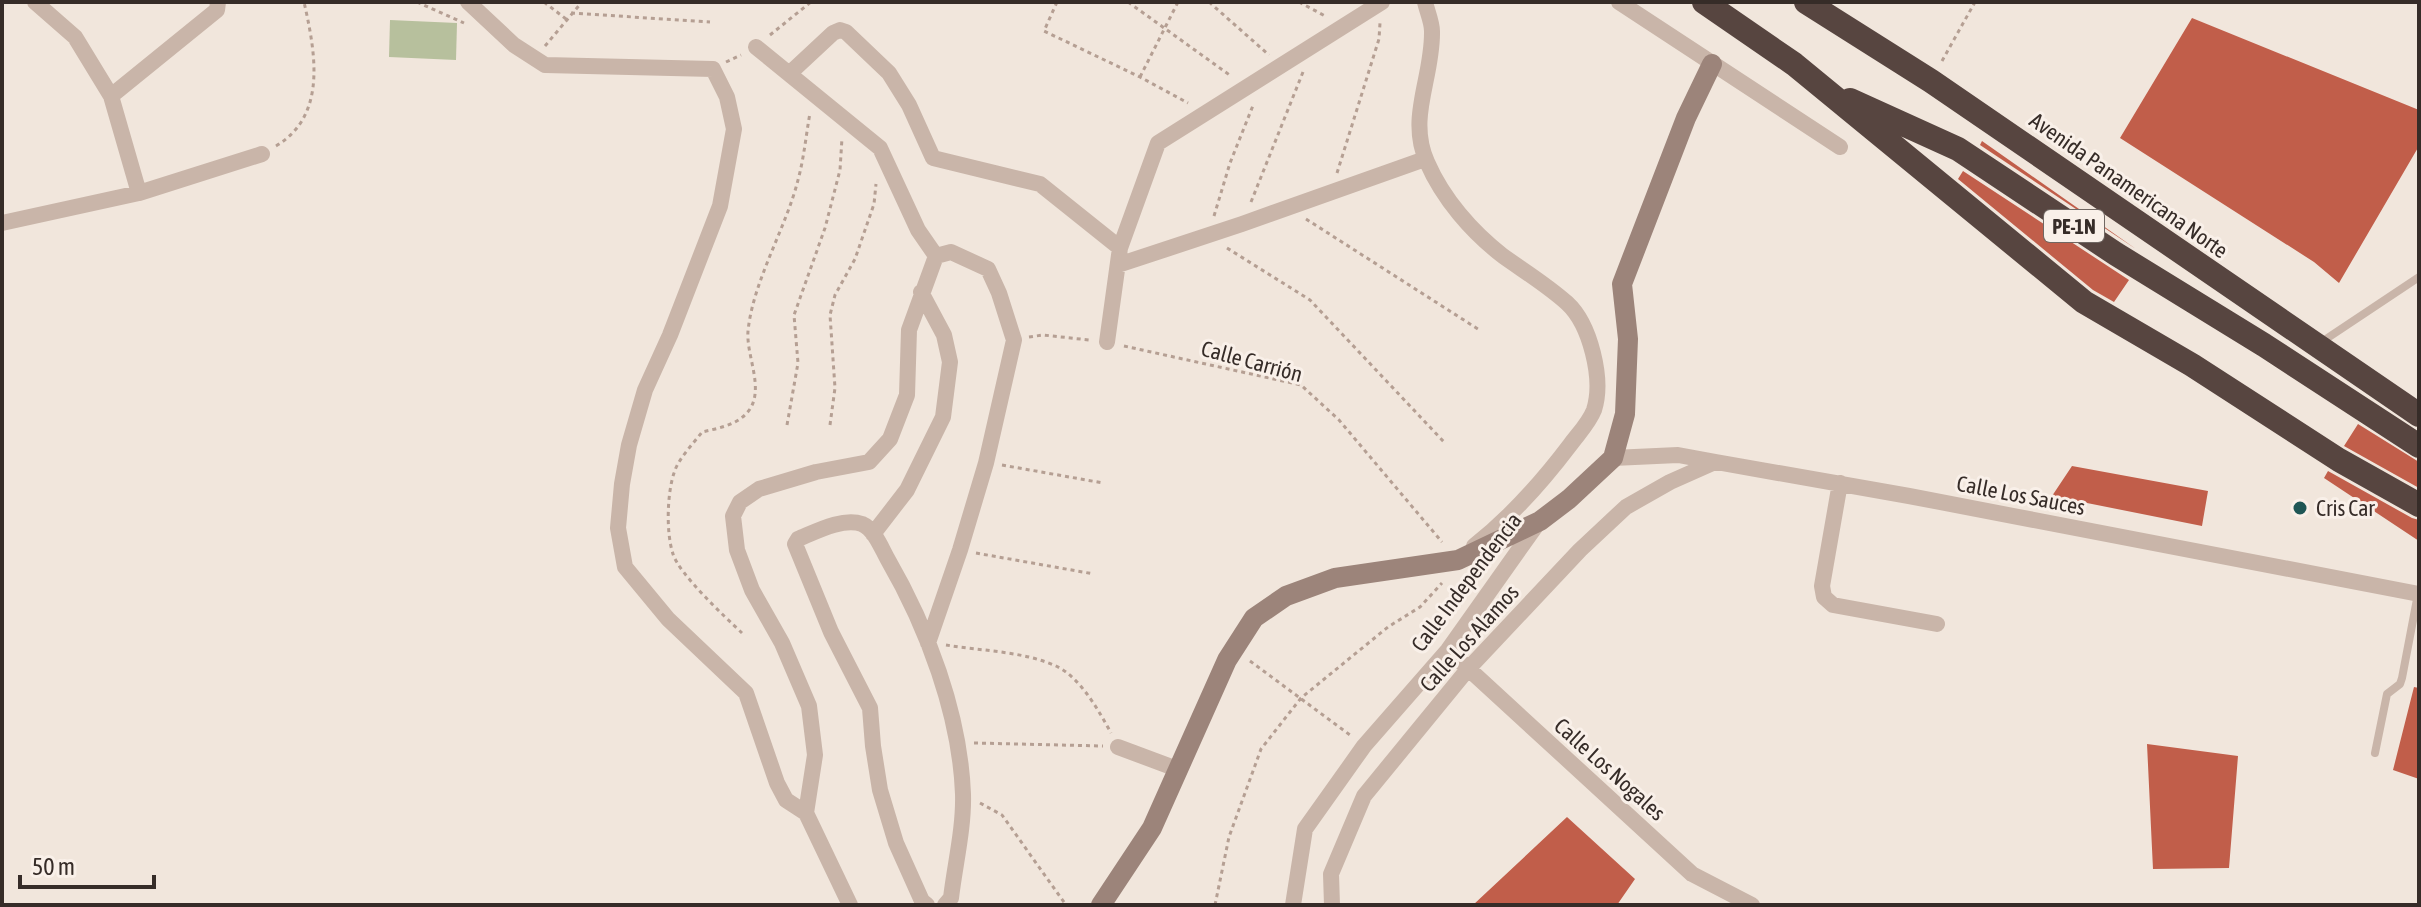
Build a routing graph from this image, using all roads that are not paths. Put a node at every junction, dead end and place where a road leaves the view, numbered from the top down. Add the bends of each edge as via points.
1 (35, 2) edge
2 (218, 2) edge
3 (468, 2) edge
4 (1425, 2) edge
5 (1619, 2) edge
6 (1704, 2) edge
7 (1806, 2) edge
8 (1379, 4) edge
9 (756, 47) dead end
10 (1712, 64) junction
11 (789, 74) junction
12 (1822, 87) junction
13 (111, 96) junction
14 (1840, 147) dead end
15 (262, 154) road end
16 (1425, 159) junction
17 (139, 193) junction
18 (3, 220) edge
19 (936, 256) junction
20 (1119, 257) junction
21 (2419, 277) edge
22 (921, 292) junction
23 (1107, 342) road end
24 (2317, 346) junction
25 (2419, 415) edge
26 (2419, 446) edge
27 (1613, 458) junction
28 (1716, 462) junction
29 (1840, 483) junction
30 (2419, 505) edge
31 (1540, 521) junction
32 (873, 534) junction
33 (1458, 560) junction
34 (2418, 594) edge
35 (1937, 624) dead end
36 (928, 643) junction
37 (1448, 650) junction
38 (1468, 669) junction
39 (1118, 747) road end
40 (2375, 753) dead end
41 (1177, 769) junction
42 (806, 813) junction
43 (850, 905) edge
44 (927, 905) edge
45 (945, 905) edge
46 (1101, 905) edge
47 (1293, 905) edge
48 (1332, 905) edge
49 (1752, 905) edge

1 - 13 street via 75,37
2 - 13 street via 217,10
3 - 42 street via 514,45 545,65 713,69 727,97 734,129 720,206 645,390 629,445 618,528 625,567 668,619 746,693 777,783 786,800
4 - 16 street via 1432,29 1417,119
5 - 10 street
6 - 12 highway, PE-1N
7 - 24 highway, Avenida Panamericana Norte / PE-1N via 1931,81
8 - 20 street via 1158,143
9 - 11 street
10 - 14 street
10 - 27 street via 1622,284 1628,339 1625,414
11 - 19 street via 880,148 918,230
11 - 20 street via 833,33 846,32 889,73 933,158 1040,184
12 - 26 highway, PE-1N via 1958,149
12 - 30 highway, PE-1N via 2084,302
13 - 17 street
15 - 17 street
16 - 20 street via 1207,236
16 - 33 street via 1472,228 1570,305 1591,341 1597,391 1593,411 1546,477
17 - 18 street
19 - 22 street
19 - 36 street via 951,252 988,269 1014,340 986,463
20 - 23 street
21 - 24 lane
22 - 32 street via 944,335 950,362 943,417 907,490
22 - 42 street via 909,330 907,395 890,439 869,462 759,489 740,502 733,516 747,576 809,706 815,755
24 - 25 highway, Avenida Panamericana Norte / PE-1N
27 - 28 street, Calle Los Sauces via 1678,455
27 - 31 street, Calle Independencia
28 - 29 street, Calle Los Sauces
28 - 38 street, Calle Los Alamos via 1626,507
29 - 34 street, Calle Los Sauces
29 - 35 street via 1824,597 1833,605
31 - 33 street
31 - 37 street, Calle Independencia
32 - 36 street via 906,590
32 - 44 street via 864,524 852,522 795,544 870,708 880,790 896,843
33 - 41 street via 1335,578 1286,596 1254,618
34 - 40 lane via 2402,678 2387,694
36 - 45 street via 958,743 963,793 951,898
37 - 38 street, Calle Los Nogales
37 - 47 street, Calle Independencia via 1364,746 1305,829
38 - 48 street, Calle Los Alamos via 1364,796 1331,874
38 - 49 street, Calle Los Nogales via 1692,874
39 - 41 street
41 - 46 street via 1152,828
42 - 43 street

